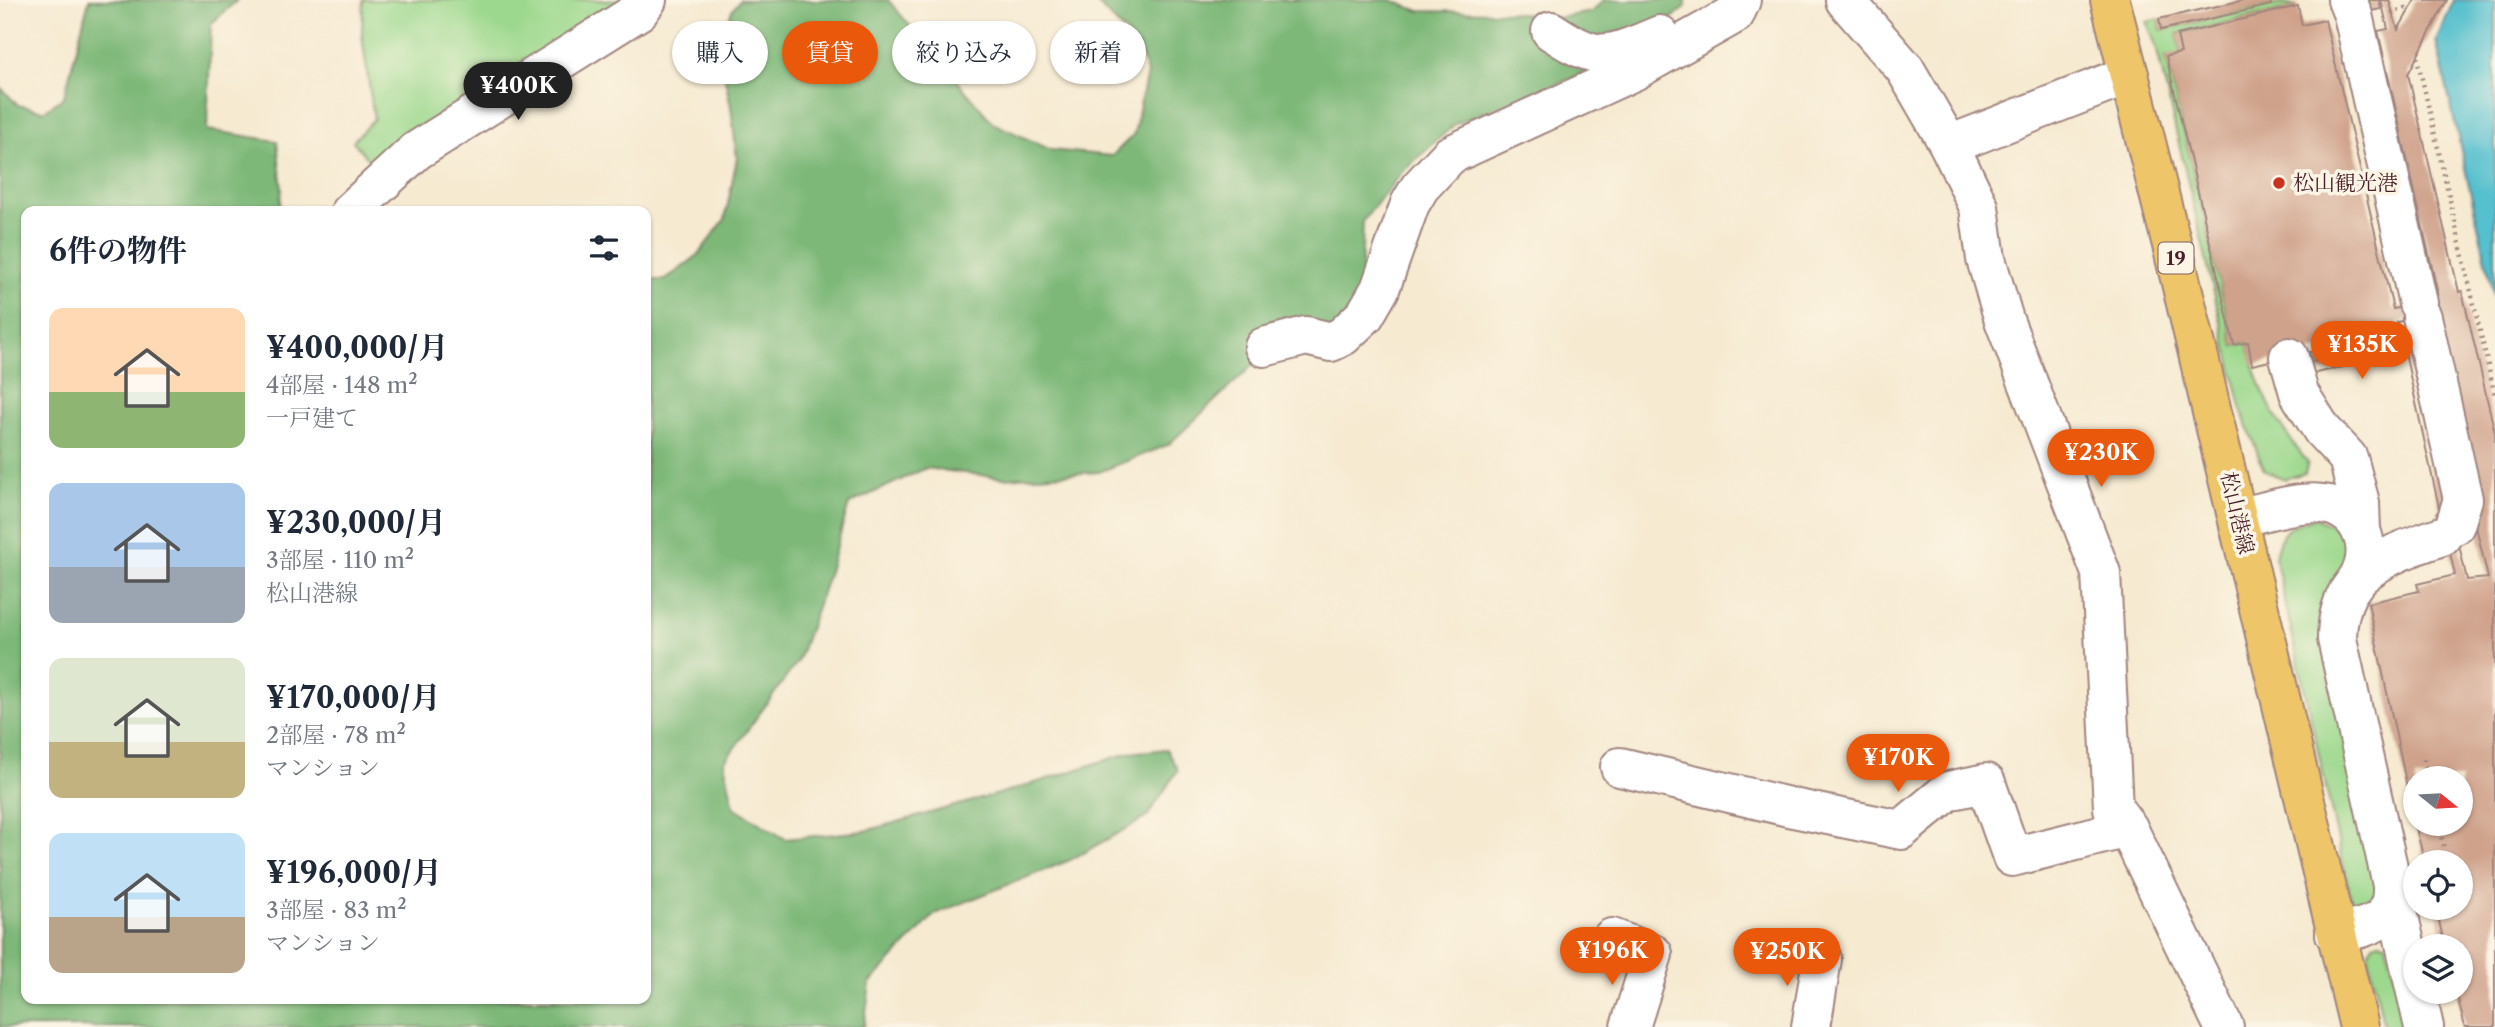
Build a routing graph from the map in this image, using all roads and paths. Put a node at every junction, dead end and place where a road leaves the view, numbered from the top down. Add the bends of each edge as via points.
1 (647, 0) edge
2 (1727, 0) edge
3 (1741, 0) edge
4 (1845, 0) edge
5 (2110, 0) edge
6 (2347, 0) edge
7 (1551, 32) dead end
8 (2417, 57) dead end
9 (2129, 75) junction
10 (1949, 145) junction
11 (356, 206) edge
12 (1264, 347) dead end
13 (2495, 397) edge
14 (2309, 504) junction
15 (2238, 518) junction
16 (2361, 531) junction
17 (2359, 577) junction
18 (2424, 759) dead end
19 (2425, 766) edge
20 (1620, 767) dead end
21 (2128, 828) junction
22 (2441, 836) edge
23 (2444, 848) dead end
24 (2392, 886) junction
25 (2335, 934) junction
26 (2403, 936) edge
27 (1612, 938) dead end
28 (1822, 960) dead end
29 (2418, 1004) edge
30 (1630, 1027) edge
31 (1811, 1027) edge
32 (2224, 1027) edge
33 (2359, 1027) edge
34 (2424, 1027) edge

1 - 11 street via 639,11 416,151
2 - 7 street via 1662,35 1598,54
3 - 12 street via 1735,14 1634,71 1450,155 1410,204 1381,289 1365,315 1331,342 1306,336
4 - 10 street via 1906,69
5 - 9 main road, 松山港線 / 19
6 - 17 street via 2463,499 2448,531 2378,561
8 - 13 path
9 - 10 street
9 - 15 main road, 松山港線 / 19
10 - 21 street via 1979,207 1986,259 2004,320 2101,573 2113,808
14 - 15 street
14 - 16 street via 2339,508
14 - 16 street via 2322,482 2321,463 2287,422 2279,359 2322,430 2348,458 2360,503
15 - 25 main road, 松山港線 / 19
16 - 17 street via 2366,554
17 - 24 street via 2342,604 2337,627 2339,651
18 - 19 path
20 - 21 street via 1902,830 1948,791 1986,783 2012,857
21 - 32 street
22 - 23 path
24 - 25 street via 2393,898 2382,918 2373,925
24 - 26 street
25 - 33 main road, 松山港線 / 19
27 - 30 street via 1653,954
28 - 31 street
29 - 34 street

